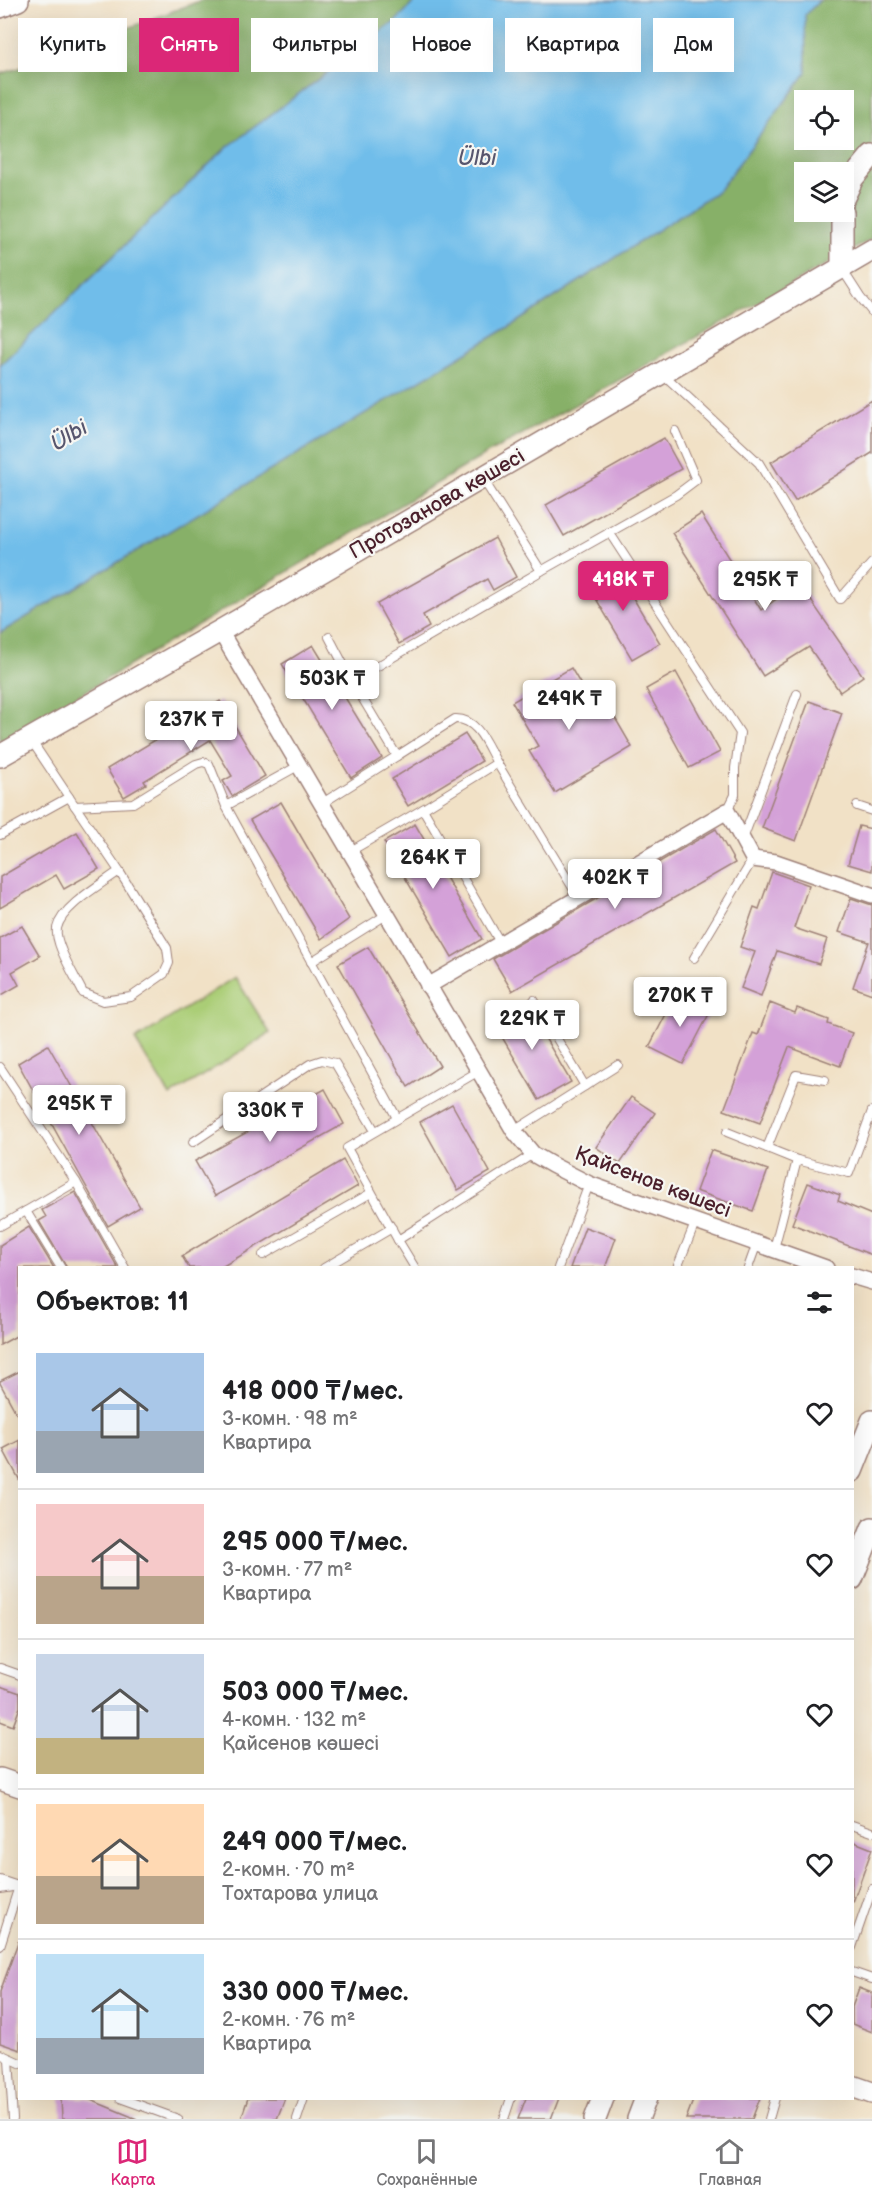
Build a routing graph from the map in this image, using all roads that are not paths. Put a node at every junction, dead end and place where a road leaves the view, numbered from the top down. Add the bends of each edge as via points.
1 (18, 0) edge
2 (0, 7) edge
3 (872, 155) edge
4 (854, 177) edge
5 (842, 222) edge
6 (872, 250) edge
7 (842, 268) junction
8 (872, 312) edge
9 (662, 373) junction
10 (675, 431) dead end
11 (482, 478) junction
12 (609, 532) junction
13 (872, 563) edge
14 (541, 571) junction
15 (220, 631) junction
16 (329, 638) dead end
17 (352, 681) junction
18 (797, 694) dead end
19 (30, 739) junction
20 (0, 756) edge
21 (397, 756) junction
22 (497, 763) junction
23 (298, 766) junction
24 (69, 797) junction
25 (321, 804) junction
26 (75, 806) junction
27 (226, 806) junction
28 (857, 806) dead end
29 (423, 809) junction
30 (727, 811) junction
31 (872, 811) edge
32 (0, 835) edge
33 (742, 840) junction
34 (349, 852) junction
35 (753, 859) junction
36 (119, 871) junction
37 (872, 896) edge
38 (579, 898) junction
39 (386, 915) junction
40 (501, 944) junction
41 (694, 958) dead end
42 (311, 962) junction
43 (428, 986) junction
44 (534, 999) dead end
45 (618, 1065) dead end
46 (0, 1067) edge
47 (479, 1071) junction
48 (825, 1080) dead end
49 (585, 1086) junction
50 (872, 1111) edge
51 (397, 1118) junction
52 (375, 1131) junction
53 (514, 1131) junction
54 (727, 1132) dead end
55 (193, 1142) dead end
56 (767, 1148) junction
57 (533, 1154) junction
58 (797, 1160) junction
59 (76, 1182) junction
60 (589, 1184) junction
61 (371, 1192) junction
62 (26, 1211) junction
63 (696, 1221) junction
64 (0, 1226) edge
65 (392, 1228) junction
66 (398, 1240) junction
67 (758, 1243) junction
68 (774, 1249) junction
69 (263, 1255) dead end
70 (60, 1266) edge
71 (124, 1266) edge
72 (327, 1266) edge
73 (414, 1266) edge
74 (559, 1266) edge
75 (678, 1266) edge
76 (749, 1266) edge
77 (821, 1266) edge
78 (854, 1277) edge
79 (872, 1282) edge
80 (872, 1421) edge
81 (854, 1466) edge
82 (872, 1528) edge
83 (859, 1568) edge
84 (0, 1668) edge
85 (18, 1674) edge
86 (0, 1779) edge
87 (18, 1785) edge
88 (854, 1826) edge
89 (872, 1832) edge
90 (0, 1880) edge
91 (18, 1885) edge
92 (18, 1885) edge
93 (18, 1888) edge
94 (0, 1889) edge
95 (872, 1889) edge
96 (854, 1941) edge
97 (0, 1946) edge
98 (854, 1973) edge
99 (872, 1979) edge
100 (0, 2054) edge
101 (9, 2059) junction
102 (18, 2062) edge
103 (854, 2087) edge
104 (872, 2093) edge
105 (125, 2100) edge
106 (303, 2100) edge
107 (510, 2100) edge
108 (602, 2100) edge
109 (645, 2100) edge
110 (774, 2100) edge
111 (13, 2119) edge
112 (176, 2119) edge
113 (297, 2119) edge
114 (504, 2119) edge
115 (595, 2119) edge
116 (638, 2119) edge
117 (769, 2119) edge

1 - 2 main road
3 - 4 main road
5 - 7 main road
6 - 7 main road, Протозанова көшесі
7 - 8 lane
7 - 9 main road, Протозанова көшесі
9 - 11 main road, Протозанова көшесі
9 - 13 lane via 759,463 840,598
10 - 12 lane via 696,480
11 - 14 lane
11 - 15 main road, Протозанова көшесі
12 - 14 lane
12 - 30 lane via 740,733 735,795
14 - 17 lane
15 - 19 main road, Протозанова көшесі
15 - 23 street, Қайсенов көшесі
16 - 17 lane
17 - 21 lane
18 - 33 lane
19 - 20 main road, Протозанова көшесі
19 - 24 lane
21 - 22 lane via 455,719 465,718 473,723
21 - 25 lane
22 - 29 lane
22 - 38 lane
23 - 25 street, Қайсенов көшесі
23 - 27 lane
24 - 26 lane
24 - 32 lane
25 - 34 street, Қайсенов көшесі
26 - 27 lane via 134,803 203,762 208,764
26 - 36 lane
27 - 42 lane
28 - 31 lane
29 - 34 lane
29 - 40 lane
30 - 33 street
30 - 38 street
33 - 35 street
34 - 39 street, Қайсенов көшесі
35 - 37 street via 776,862
35 - 41 lane
36 - 36 lane via 166,948 169,963 164,974 131,997 103,1001 83,993 61,948 57,929 64,912
38 - 40 street
39 - 42 lane
39 - 43 street, Қайсенов көшесі
40 - 43 street
42 - 51 lane
43 - 47 street, Қайсенов көшесі
44 - 49 lane
45 - 49 lane
46 - 59 lane
47 - 51 lane
47 - 53 street, Қайсенов көшесі
48 - 56 lane via 796,1075
49 - 53 lane
50 - 58 lane via 849,1173
51 - 52 lane
52 - 55 lane via 335,1063 322,1059
52 - 61 lane via 346,1148
53 - 57 street, Қайсенов көшесі
54 - 56 lane
56 - 58 lane
57 - 60 street, Қайсенов көшесі
57 - 66 lane
58 - 68 lane
59 - 62 lane
59 - 71 lane
60 - 63 street, Қайсенов көшесі
60 - 74 lane
61 - 65 lane
61 - 69 lane
62 - 64 lane
62 - 70 lane
63 - 67 street, Қайсенов көшесі
63 - 75 lane
65 - 66 lane
65 - 72 lane
66 - 73 lane
67 - 68 street, Қайсенов көшесі
67 - 76 lane
68 - 77 street, Қайсенов көшесі
78 - 79 street
80 - 81 main road
82 - 83 main road
84 - 85 lane
86 - 87 main road
88 - 89 lane
90 - 91 lane
92 - 94 lane
93 - 97 lane
95 - 96 lane
98 - 99 lane
100 - 101 lane
101 - 102 lane
101 - 111 lane
103 - 104 main road
105 - 112 lane
106 - 113 lane
107 - 114 lane
108 - 115 main road
109 - 116 main road
110 - 117 lane

